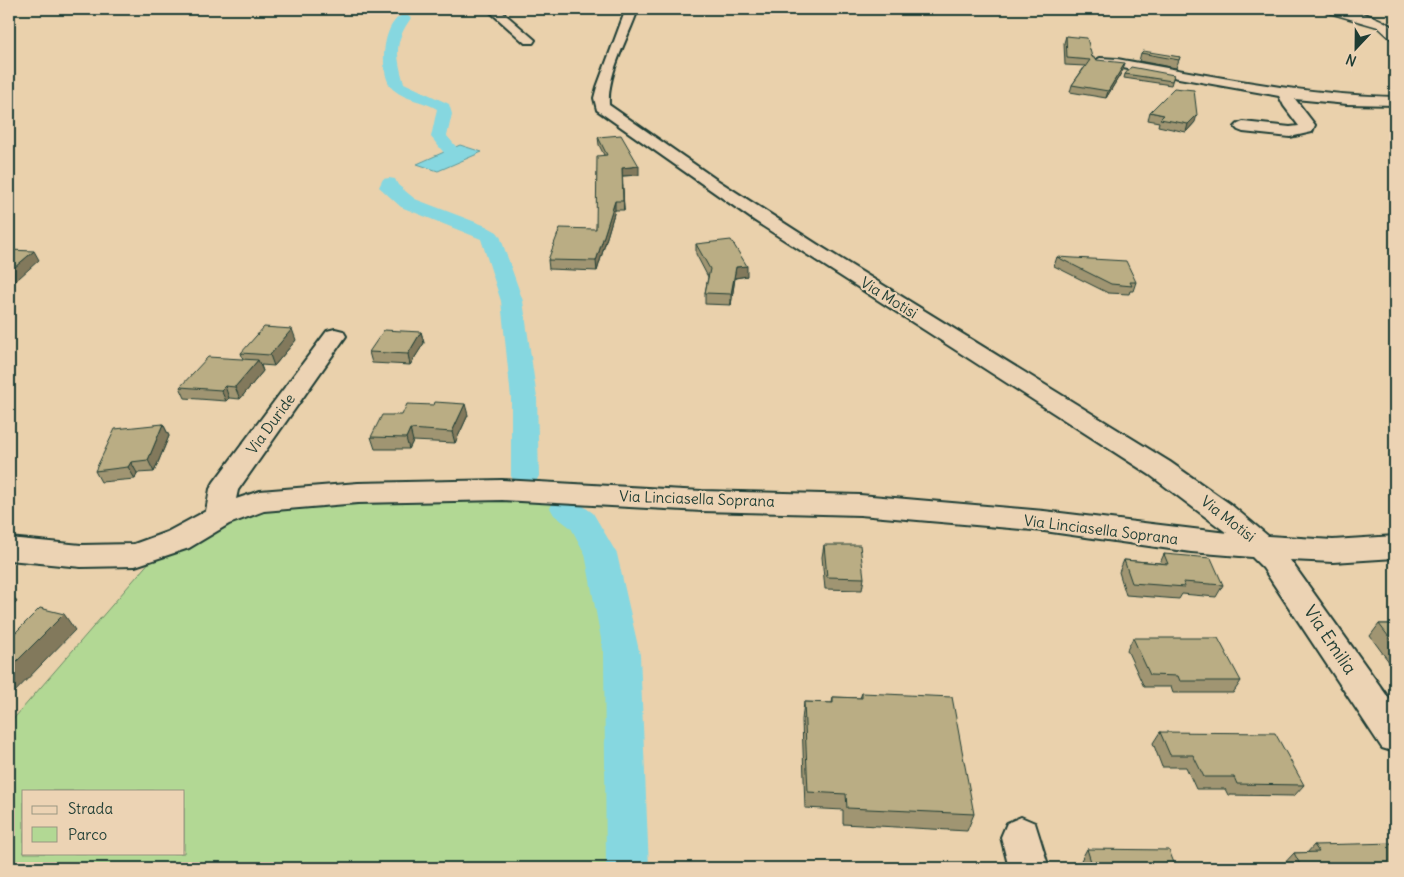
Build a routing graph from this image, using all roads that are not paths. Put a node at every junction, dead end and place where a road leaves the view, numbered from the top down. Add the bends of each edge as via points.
1 (492, 9) edge
2 (632, 9) edge
3 (1330, 9) edge
4 (1395, 35) edge
5 (529, 40) dead end
6 (1100, 62) edge
7 (1285, 93) junction
8 (1395, 101) edge
9 (1243, 127) dead end
10 (335, 336) dead end
11 (219, 517) junction
12 (1262, 547) junction
13 (1395, 547) edge
14 (9, 549) edge
15 (1395, 736) edge

1 - 5 street
2 - 12 street, Via Motisi via 607,77 600,101 602,107 762,218 1179,482 1251,535
3 - 4 main road via 1382,24
6 - 7 street
7 - 8 street
7 - 9 street via 1307,129 1290,132
10 - 11 street, Via Duride via 224,489
11 - 12 street, Via Linciasella Soprana via 260,501 358,493 502,490 702,501 860,505 1044,521
11 - 14 street, Via Linciasella Soprana via 178,540 135,555 81,556
12 - 13 street, Via Linciasella Soprana via 1334,551
12 - 15 street, Via Emilia

